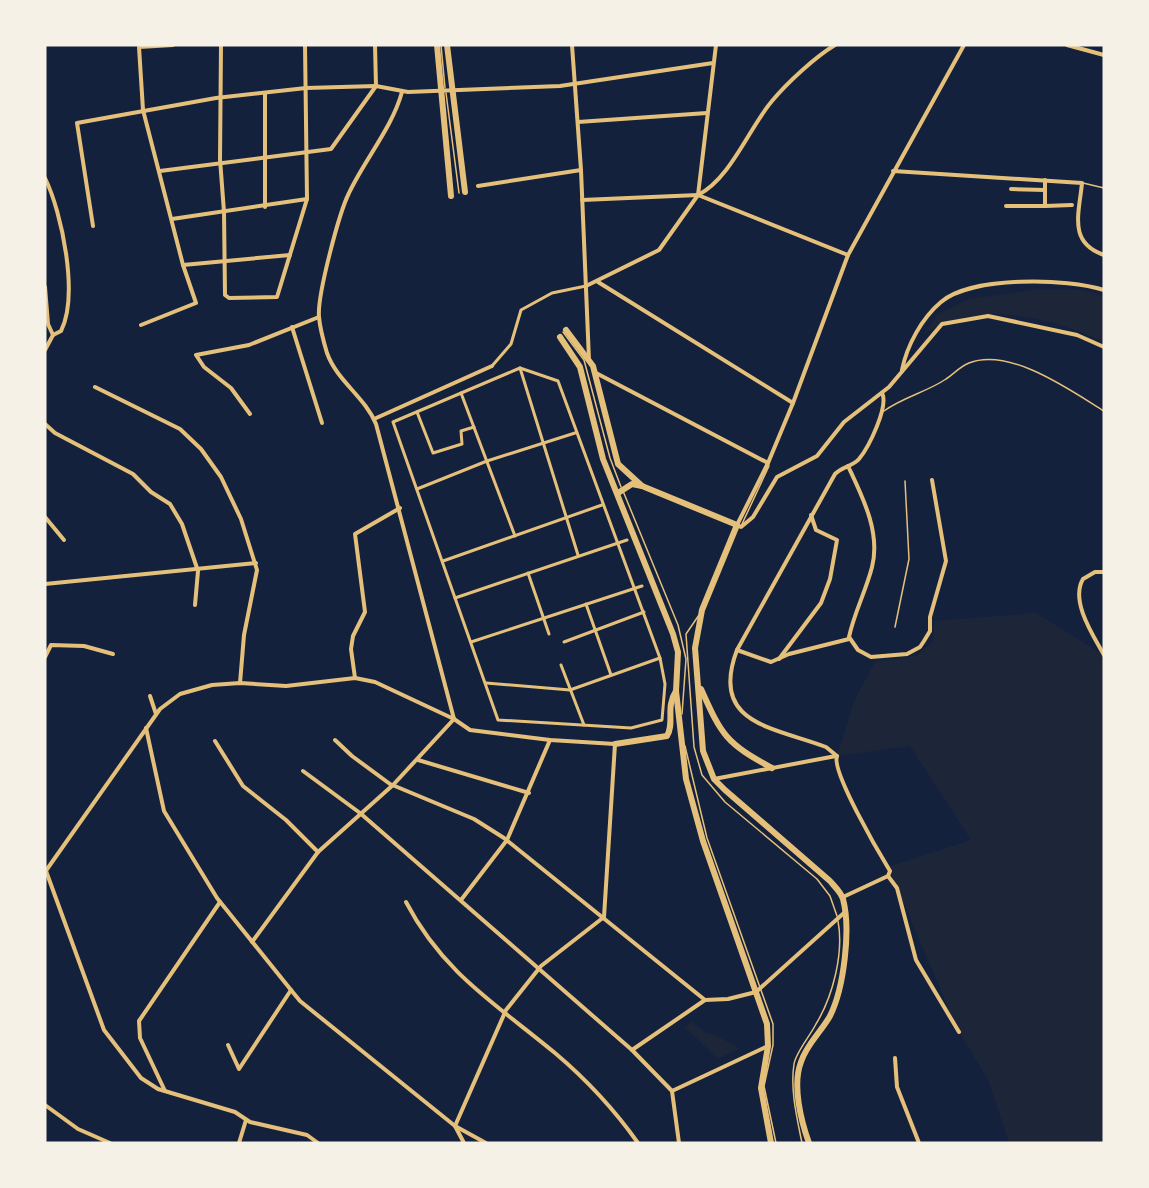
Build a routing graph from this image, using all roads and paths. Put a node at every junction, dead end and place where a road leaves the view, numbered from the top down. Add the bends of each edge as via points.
1 (173, 45) edge
2 (221, 45) edge
3 (305, 45) edge
4 (375, 45) edge
5 (437, 45) edge
6 (441, 45) edge
7 (447, 45) edge
8 (573, 45) edge
9 (716, 45) edge
10 (835, 45) edge
11 (964, 45) edge
12 (1066, 45) edge
13 (139, 46) edge
14 (1104, 55) edge
15 (713, 63) junction
16 (576, 83) junction
17 (376, 86) junction
18 (306, 88) junction
19 (402, 92) junction
20 (265, 93) junction
21 (220, 97) junction
22 (143, 110) junction
23 (707, 113) junction
24 (578, 122) junction
25 (306, 152) junction
26 (265, 157) junction
27 (221, 163) junction
28 (582, 170) junction
29 (160, 171) junction
30 (893, 171) junction
31 (45, 178) edge
32 (1045, 180) junction
33 (1082, 183) junction
34 (477, 186) dead end
35 (1104, 188) edge
36 (1011, 189) dead end
37 (1045, 190) junction
38 (462, 193) joint
39 (698, 195) junction
40 (451, 196) dead end
41 (307, 199) junction
42 (582, 200) junction
43 (1072, 205) dead end
44 (1006, 206) dead end
45 (1045, 206) junction
46 (265, 207) junction
47 (225, 213) junction
48 (172, 219) junction
49 (93, 226) dead end
50 (290, 255) junction
51 (848, 255) junction
52 (1104, 255) edge
53 (226, 261) junction
54 (183, 265) junction
55 (598, 281) junction
56 (586, 286) junction
57 (45, 287) edge
58 (1104, 290) edge
59 (319, 317) junction
60 (141, 325) dead end
61 (292, 327) junction
62 (53, 335) junction
63 (1104, 347) edge
64 (45, 350) edge
65 (589, 360) junction
66 (492, 366) joint
67 (520, 368) junction
68 (902, 370) junction
69 (595, 373) junction
70 (95, 387) dead end
71 (461, 393) junction
72 (882, 393) junction
73 (793, 403) junction
74 (884, 411) junction
75 (1104, 411) edge
76 (417, 412) junction
77 (250, 414) dead end
78 (374, 419) junction
79 (322, 423) dead end
80 (45, 424) edge
81 (474, 426) junction
82 (575, 433) junction
83 (543, 444) junction
84 (487, 461) junction
85 (768, 463) junction
86 (848, 466) junction
87 (932, 480) dead end
88 (905, 481) dead end
89 (642, 486) junction
90 (417, 489) junction
91 (620, 491) junction
92 (602, 505) junction
93 (400, 508) junction
94 (811, 515) junction
95 (45, 517) edge
96 (565, 518) junction
97 (739, 526) junction
98 (515, 536) junction
99 (64, 540) dead end
100 (627, 540) dead end
101 (617, 543) junction
102 (578, 555) junction
103 (442, 561) junction
104 (256, 563) junction
105 (197, 568) junction
106 (1104, 572) edge
107 (528, 573) junction
108 (45, 584) edge
109 (642, 586) dead end
110 (634, 589) junction
111 (455, 598) junction
112 (586, 604) junction
113 (195, 605) dead end
114 (702, 610) junction
115 (644, 612) junction
116 (544, 618) junction
117 (895, 627) dead end
118 (595, 630) junction
119 (549, 634) dead end
120 (849, 639) junction
121 (471, 642) junction
122 (564, 642) dead end
123 (737, 650) junction
124 (113, 654) dead end
125 (1104, 655) edge
126 (45, 657) edge
127 (660, 658) junction
128 (779, 659) junction
129 (561, 665) dead end
130 (611, 675) junction
131 (355, 678) junction
132 (240, 682) junction
133 (486, 683) junction
134 (699, 683) junction
135 (570, 690) junction
136 (676, 691) junction
137 (150, 696) dead end
138 (156, 714) junction
139 (454, 719) junction
140 (584, 726) junction
141 (146, 728) junction
142 (335, 740) dead end
143 (550, 740) junction
144 (215, 741) dead end
145 (615, 744) junction
146 (837, 756) junction
147 (418, 760) junction
148 (772, 768) junction
149 (303, 771) dead end
150 (714, 779) junction
151 (393, 785) junction
152 (529, 793) junction
153 (360, 813) junction
154 (507, 840) junction
155 (318, 852) junction
156 (45, 871) edge
157 (888, 876) junction
158 (843, 897) junction
159 (461, 900) junction
160 (220, 902) junction
161 (406, 902) dead end
162 (844, 912) junction
163 (604, 917) junction
164 (837, 917) junction
165 (252, 942) junction
166 (538, 969) junction
167 (291, 990) junction
168 (758, 990) junction
169 (705, 1000) junction
170 (504, 1013) junction
171 (959, 1032) dead end
172 (228, 1046) dead end
173 (768, 1046) junction
174 (632, 1050) junction
175 (895, 1058) dead end
176 (165, 1091) junction
177 (672, 1091) junction
178 (45, 1106) edge
179 (246, 1120) junction
180 (455, 1126) junction
181 (110, 1143) edge
182 (239, 1143) edge
183 (318, 1143) edge
184 (464, 1143) edge
185 (486, 1143) edge
186 (638, 1143) edge
187 (679, 1143) edge
188 (773, 1143) edge
189 (802, 1143) edge
190 (809, 1143) edge
191 (919, 1143) edge

1 - 13 street
2 - 21 street
3 - 18 street
4 - 17 street
5 - 40 main road
6 - 38 lane
7 - 38 main road
8 - 16 street
9 - 15 street
10 - 39 street via 772,101 730,163
11 - 30 street
12 - 14 street
13 - 22 street
15 - 16 street
15 - 23 street
16 - 19 street
16 - 24 street
17 - 18 street
17 - 19 street
17 - 25 street via 332,149
18 - 20 street
18 - 25 street
19 - 59 street via 347,195 321,290
20 - 21 street
20 - 26 street
21 - 22 street
21 - 27 street
22 - 29 street
22 - 49 street via 77,123
23 - 24 street
23 - 39 street
24 - 28 street
25 - 26 street
25 - 41 street
26 - 27 street
26 - 46 street
27 - 29 street
27 - 47 street
28 - 34 street
28 - 42 street
29 - 48 street
30 - 32 street
30 - 51 street
31 - 62 street via 58,210 70,302 61,331
32 - 33 street
32 - 37 street
33 - 35 lane
33 - 52 street via 1078,230 1083,243
36 - 37 street
37 - 45 street
39 - 42 street
39 - 51 street
39 - 55 street via 661,248
41 - 46 street
41 - 50 street
42 - 56 street
43 - 45 street
44 - 45 street
46 - 47 street
47 - 48 street
47 - 53 street
48 - 54 street
50 - 53 street
50 - 53 street via 276,297 226,298
51 - 73 street
53 - 54 street
54 - 60 street via 196,303
55 - 56 street
55 - 73 street
56 - 65 street
56 - 66 street via 552,294 521,310 511,344
57 - 62 street via 48,324
58 - 68 street via 1074,282 1020,281 988,284 951,296 921,326
59 - 61 street
59 - 78 street via 328,353 338,372
61 - 77 street via 249,345 196,356 231,388
61 - 79 street
62 - 64 street
63 - 68 street via 1077,335 976,316 942,324
65 - 69 main road
65 - 91 main road via 563,333 580,367 600,451
66 - 78 street
67 - 71 street
67 - 82 street via 558,381
67 - 83 street
68 - 72 street
69 - 85 street
69 - 89 main road via 618,464
70 - 104 street via 180,429 201,449 236,508
71 - 76 street
71 - 81 street
72 - 74 street
72 - 97 street via 844,422 817,456 777,477 753,517
73 - 85 street
74 - 75 lane via 946,379 959,367 996,358 1017,363
74 - 86 street via 861,457
76 - 81 street via 434,453 462,444 461,431
76 - 90 street via 393,422
78 - 93 street
80 - 105 street via 133,474 170,504 182,524
81 - 84 street
82 - 83 street
82 - 92 street
83 - 84 street
83 - 96 street
84 - 90 street
84 - 98 street
85 - 97 street
86 - 94 street via 835,474
86 - 120 street via 868,512 876,544
87 - 120 street via 946,561 930,617 930,631 920,647 907,654 865,656
88 - 117 lane via 909,559
89 - 91 main road via 632,484
89 - 97 main road
90 - 103 street
91 - 136 main road via 674,634 678,652
91 - 168 lane via 678,625 686,659 681,724 692,779 707,838
92 - 96 street
92 - 101 street
93 - 131 street via 355,534 365,612 351,649
93 - 139 street
94 - 123 street
94 - 128 street via 817,531 837,540 833,567 820,603
95 - 99 street
96 - 98 street
96 - 102 street
97 - 114 main road
98 - 103 street
100 - 101 street
101 - 102 street
101 - 110 street
102 - 107 street
103 - 111 street
104 - 105 street
104 - 132 street
105 - 108 street
105 - 113 street
106 - 125 street via 1083,579 1079,593 1081,606
107 - 111 street
107 - 116 street
109 - 110 street
110 - 112 street
110 - 115 street
111 - 121 street
112 - 116 street
112 - 118 street
114 - 134 main road via 695,648
114 - 164 lane via 686,634 694,747 702,775 725,802 817,879 830,896
115 - 118 street
115 - 127 street
116 - 119 street
116 - 121 street
118 - 122 street
118 - 130 street
120 - 128 street
121 - 133 street
123 - 128 street via 769,662
123 - 146 street via 728,679 733,700 743,715 826,747
124 - 126 street via 84,646 51,645
127 - 130 street
127 - 140 street via 665,684 662,720 631,728
129 - 135 street
130 - 135 street
131 - 132 street via 286,686
131 - 139 street via 375,682
132 - 138 street via 187,692 166,703
133 - 135 street
133 - 140 street via 498,720
134 - 148 main road via 723,735 742,752
134 - 150 main road via 703,751
135 - 140 street
136 - 145 main road via 669,702 667,736
136 - 168 main road via 686,779 703,841
137 - 138 street
138 - 141 street
139 - 143 street via 470,730
139 - 147 street
141 - 156 street
141 - 160 street via 164,812
142 - 151 street
143 - 145 street
143 - 152 street
144 - 155 street via 243,786
145 - 163 street
146 - 148 street
146 - 157 street via 838,772 890,871
147 - 151 street
147 - 152 street
148 - 150 street
149 - 153 street
150 - 158 main road
151 - 153 street
151 - 154 street via 474,819
152 - 154 street
153 - 155 street
153 - 159 street
154 - 159 street
154 - 163 street
155 - 165 street
156 - 176 street via 104,1030 141,1078
157 - 158 street
157 - 171 street via 897,888 916,960
158 - 162 main road
159 - 166 street
160 - 165 street
160 - 176 street via 139,1021 140,1038
161 - 170 street via 419,927 453,968
162 - 164 street
162 - 190 main road via 846,943 836,996 831,1013 800,1064 800,1102
163 - 166 street
163 - 169 street
164 - 168 street
164 - 189 lane via 840,935 830,996 794,1062 795,1112
165 - 167 street
166 - 170 street
166 - 174 street
167 - 172 street via 239,1070
167 - 180 street
168 - 169 street via 728,999
168 - 173 main road
168 - 188 lane via 773,1024 773,1045 764,1086
169 - 174 street
170 - 180 street
170 - 186 street via 597,1091
173 - 177 street
173 - 188 main road via 760,1088
174 - 177 street
175 - 191 street via 897,1087
176 - 179 street
177 - 187 street
178 - 181 street via 78,1129
179 - 182 street
179 - 183 street via 307,1135
180 - 184 street
180 - 185 street

